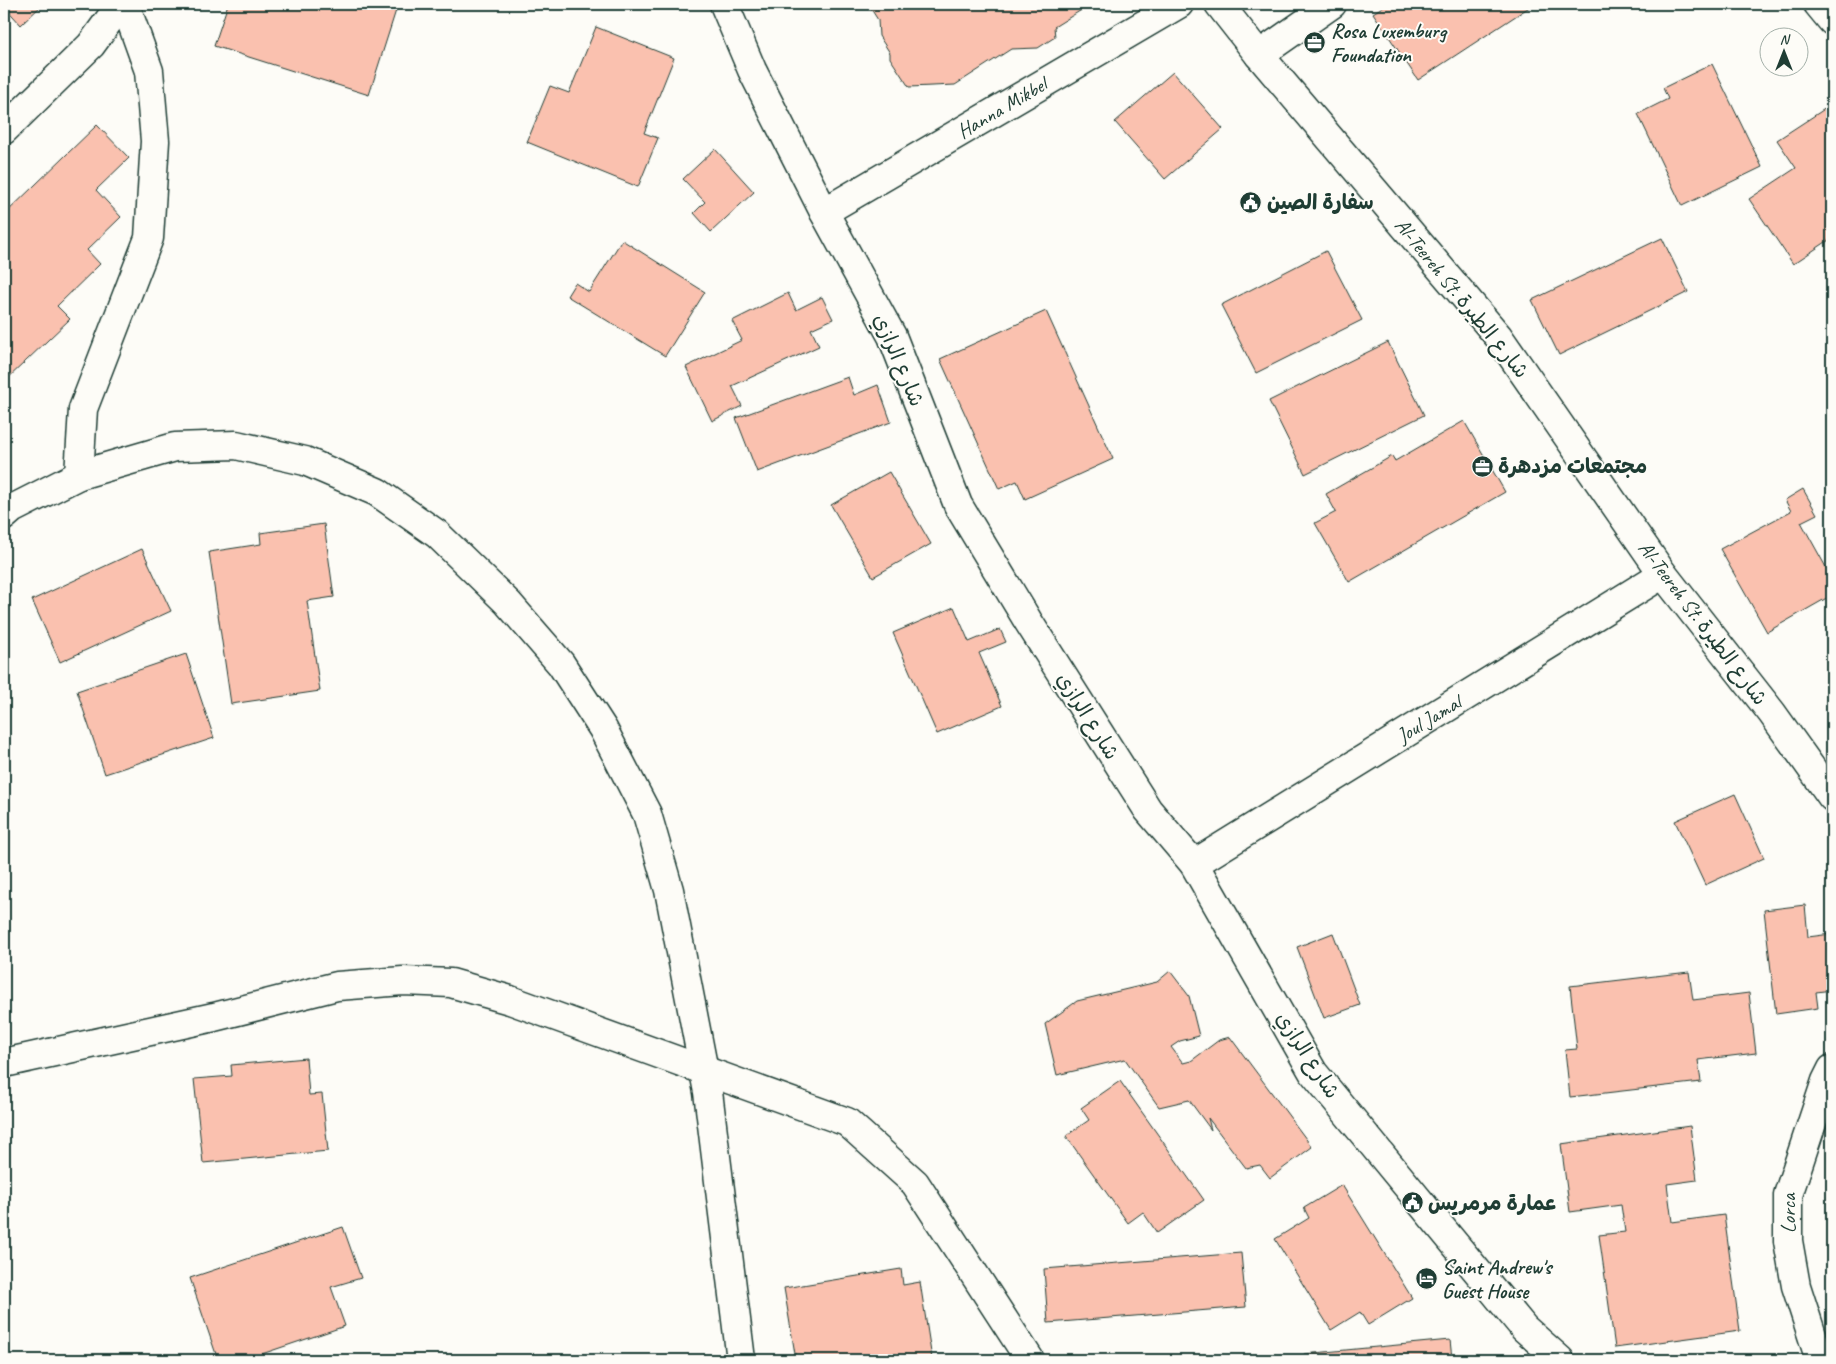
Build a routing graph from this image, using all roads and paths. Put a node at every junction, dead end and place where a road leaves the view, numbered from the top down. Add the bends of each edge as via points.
1 (121, 4) edge
2 (125, 4) edge
3 (724, 4) edge
4 (1179, 4) edge
5 (1219, 4) edge
6 (1332, 4) edge
7 (1818, 4) edge
8 (1832, 21) edge
9 (1259, 54) junction
10 (4, 130) edge
11 (824, 212) junction
12 (79, 475) junction
13 (4, 516) edge
14 (1663, 574) junction
15 (1832, 797) edge
16 (1194, 864) junction
17 (4, 1063) edge
18 (1832, 1069) edge
19 (704, 1070) junction
20 (741, 1360) edge
21 (1030, 1360) edge
22 (1560, 1360) edge
23 (1820, 1360) edge

1 - 10 street via 91,45
2 - 12 street via 149,71 155,141 149,238 83,409
3 - 11 street, شارع الرازي via 752,70
4 - 11 street, Hanna Mikbel
5 - 9 street, Al-Teereh St. شارع الطيرة
6 - 9 street
7 - 8 street
9 - 14 street, Al-Teereh St. شارع الطيرة via 1498,336
11 - 16 street, شارع الرازي via 892,336 958,505 1148,810
12 - 13 street
12 - 19 street via 175,447 236,445 306,461 377,492 437,534 508,603 561,664 603,729 647,814 669,890
14 - 15 street, Al-Teereh St. شارع الطيرة via 1772,713
14 - 16 street, Joul Jamal
16 - 22 street, شارع الرازي via 1313,1072 1524,1328
17 - 19 street via 337,986 403,980 451,983 510,1000
18 - 23 street, Lorca via 1788,1195 1788,1241 1796,1286
19 - 20 street
19 - 21 street via 847,1122 854,1128 915,1183

